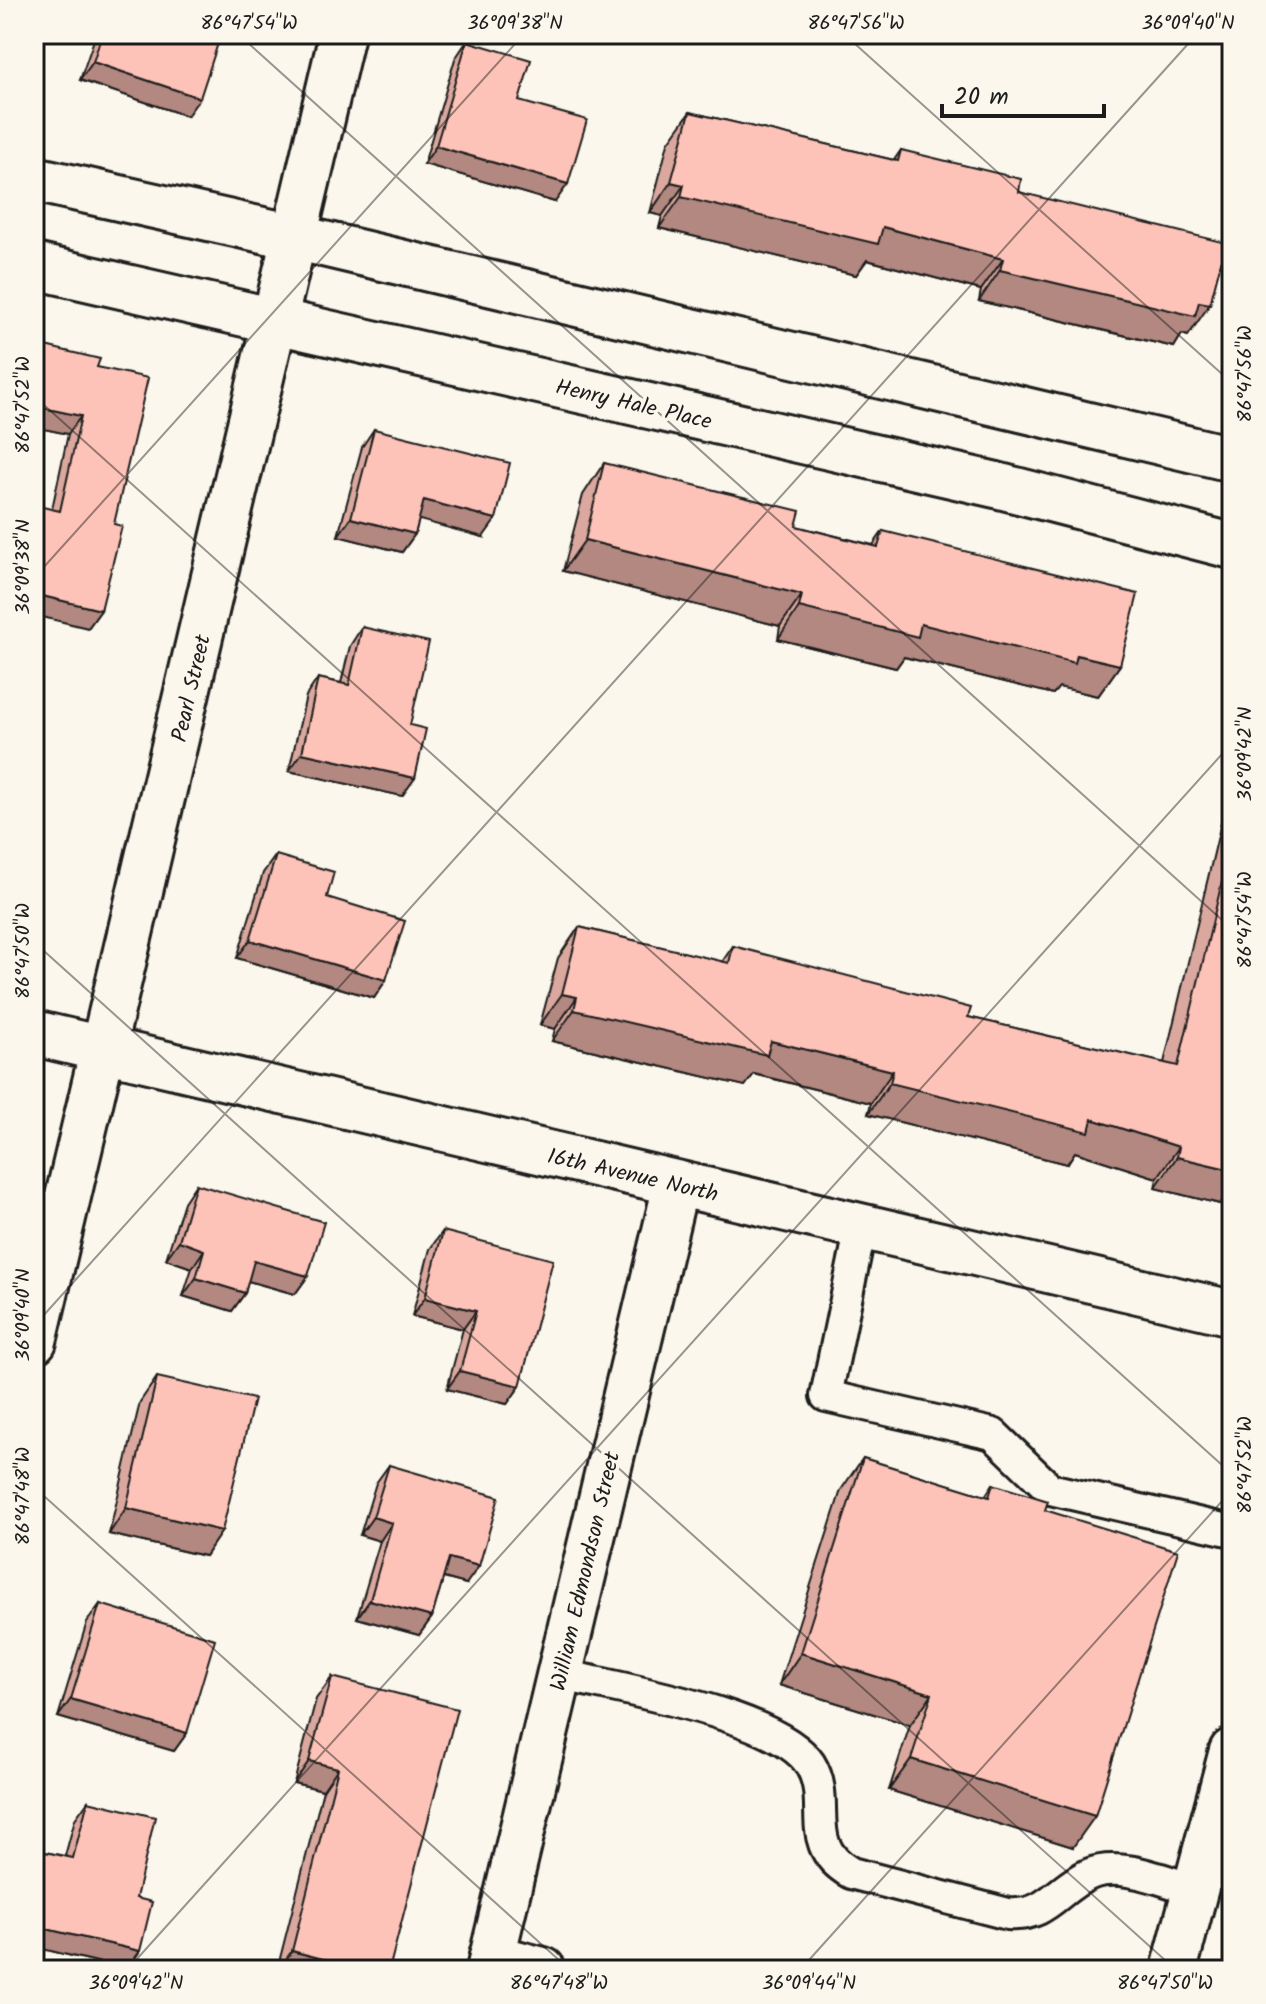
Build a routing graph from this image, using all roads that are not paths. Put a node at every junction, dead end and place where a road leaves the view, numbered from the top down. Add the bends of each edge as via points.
1 (342, 34) edge
2 (34, 179) edge
3 (294, 237) junction
4 (34, 266) edge
5 (277, 323) junction
6 (1232, 459) edge
7 (1232, 546) edge
8 (34, 1033) edge
9 (103, 1050) junction
10 (676, 1185) junction
11 (861, 1227) junction
12 (1232, 1313) edge
13 (34, 1341) edge
14 (1232, 1531) edge
15 (559, 1674) junction
16 (1232, 1751) edge
17 (1211, 1874) edge
18 (490, 1964) edge
19 (543, 1970) edge
20 (1174, 1970) edge

1 - 3 street, Pearl Street
2 - 3 street
3 - 5 street, Pearl Street
3 - 6 street
4 - 5 street, Henry Hale Place
5 - 7 street, Henry Hale Place via 996,485
5 - 9 street, Pearl Street
8 - 9 street, 16th Avenue North
9 - 10 street, 16th Avenue North
9 - 13 street, Pearl Street
10 - 11 street, 16th Avenue North
10 - 15 street, William Edmondson Street
11 - 12 street, 16th Avenue North
11 - 14 lane via 826,1396 993,1434 1050,1489
15 - 17 lane via 743,1721 795,1747 818,1785 825,1848 851,1873 1027,1916 1093,1872
15 - 18 street, William Edmondson Street
16 - 17 street
17 - 20 street
18 - 19 street, William Edmondson Street

